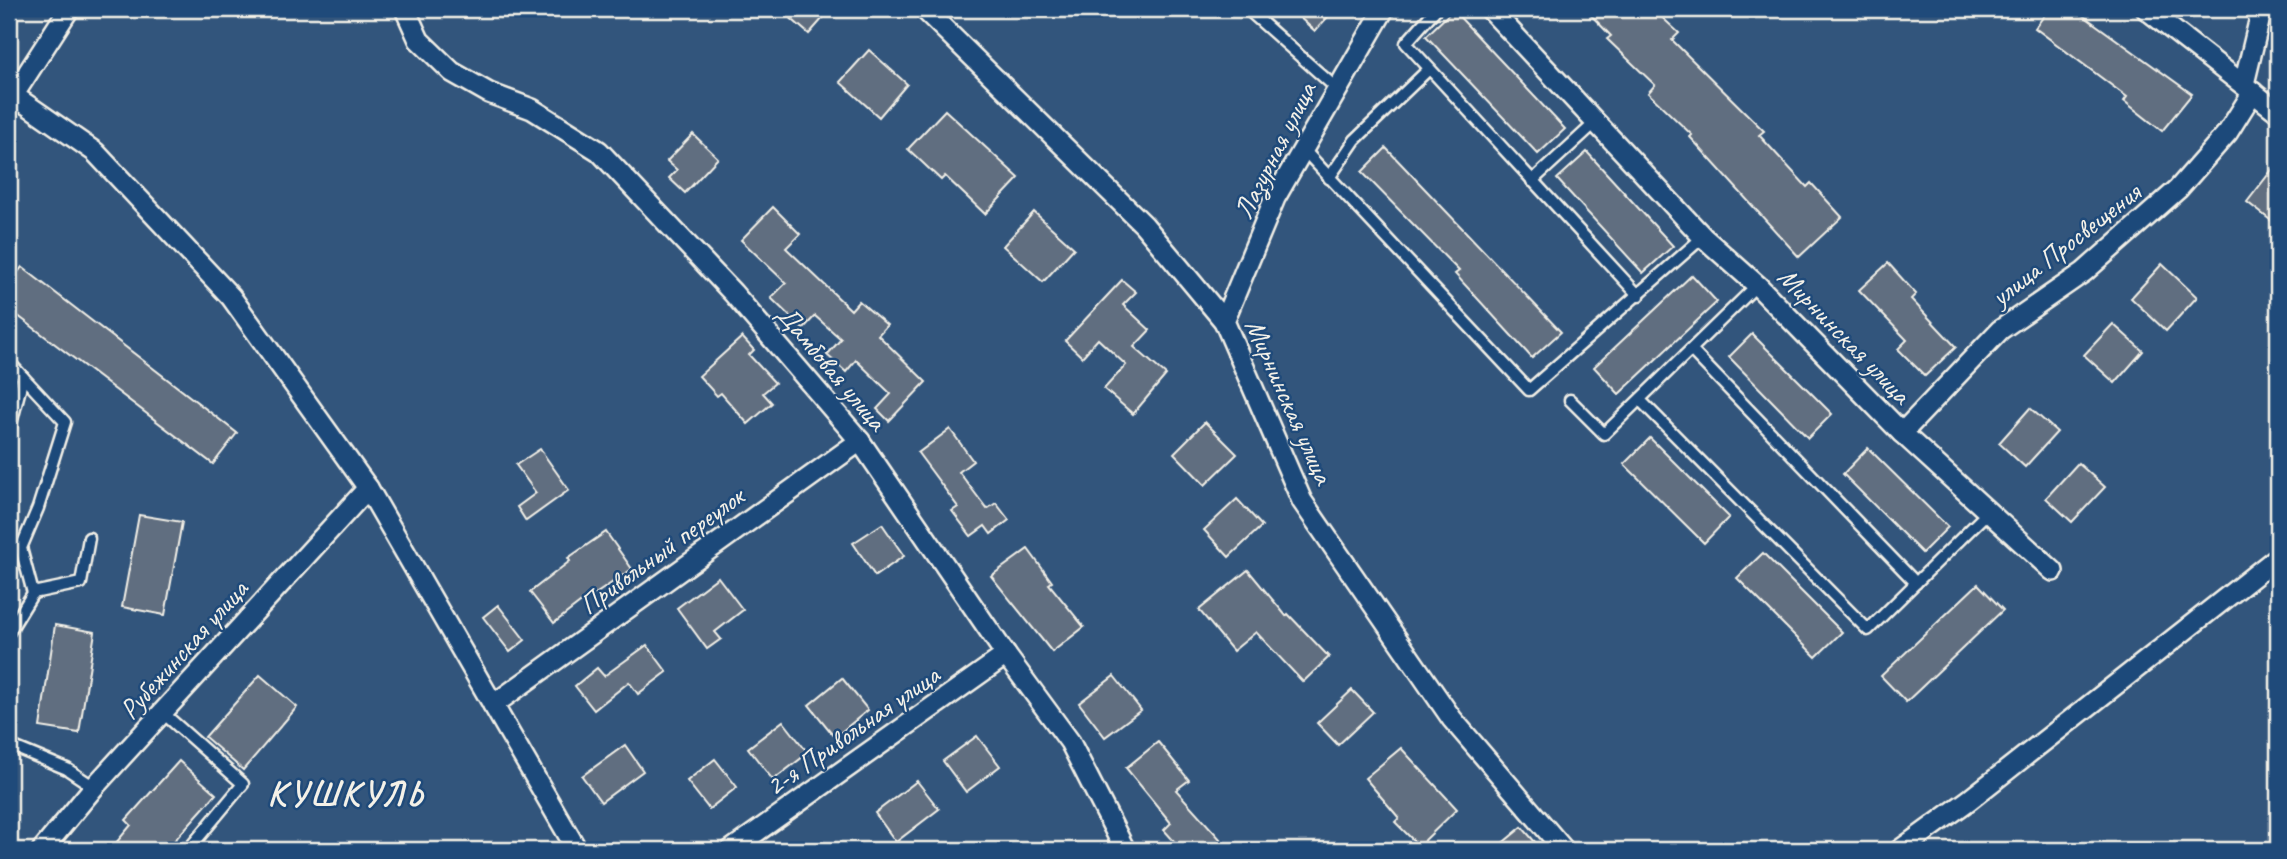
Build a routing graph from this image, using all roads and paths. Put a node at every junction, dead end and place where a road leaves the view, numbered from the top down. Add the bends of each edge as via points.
1 (69, 9) edge
2 (405, 9) edge
3 (924, 9) edge
4 (1247, 9) edge
5 (1384, 9) edge
6 (1436, 9) edge
7 (1490, 9) edge
8 (2146, 9) edge
9 (2262, 9) edge
10 (1429, 69) junction
11 (1336, 88) junction
12 (2248, 88) junction
13 (11, 98) edge
14 (2278, 112) edge
15 (1596, 122) junction
16 (1303, 149) junction
17 (1329, 178) junction
18 (1532, 181) junction
19 (1703, 237) junction
20 (1757, 285) junction
21 (1639, 296) junction
22 (1224, 321) junction
23 (1691, 350) junction
24 (9, 362) edge
25 (23, 377) junction
26 (1570, 400) dead end
27 (1640, 400) junction
28 (9, 432) edge
29 (1902, 433) junction
30 (860, 441) junction
31 (368, 488) junction
32 (1987, 512) junction
33 (89, 538) dead end
34 (2278, 557) edge
35 (2053, 571) dead end
36 (1916, 583) junction
37 (33, 593) junction
38 (9, 632) edge
39 (1006, 655) junction
40 (493, 705) junction
41 (162, 712) junction
42 (9, 745) edge
43 (94, 787) junction
44 (42, 850) edge
45 (188, 850) edge
46 (577, 850) edge
47 (731, 850) edge
48 (1125, 850) edge
49 (1564, 850) edge
50 (1900, 850) edge

1 - 13 street
2 - 30 street, Дамбовая улица via 419,40 452,72 489,93 533,109 598,151 733,293
3 - 22 street, Мирнинская улица via 1144,225
4 - 11 lane
5 - 11 street, Лазурная улица
6 - 10 lane via 1406,43
7 - 15 street, Мирнинская улица
8 - 12 street
9 - 12 street, улица Просвещения
10 - 17 lane via 1355,140
10 - 18 lane
11 - 16 street, Лазурная улица
12 - 14 street
12 - 29 street, улица Просвещения via 2228,132 2178,189 2084,272 2000,330
13 - 31 street via 95,152 231,297
15 - 18 lane
15 - 19 street, Мирнинская улица
16 - 17 lane
16 - 22 street, Лазурная улица via 1275,198
17 - 21 lane via 1529,390
18 - 21 lane
19 - 20 street, Мирнинская улица
19 - 21 lane
20 - 23 lane
20 - 29 street, Мирнинская улица
22 - 49 street, Мирнинская улица via 1303,501 1452,719
23 - 27 lane
23 - 36 lane
24 - 25 lane
25 - 28 lane
25 - 37 lane via 65,422 21,548
26 - 27 lane via 1604,435
27 - 36 lane via 1868,630
29 - 32 street, Мирнинская улица
30 - 39 street, Дамбовая улица
30 - 40 street, Привольный переулок
31 - 40 street
31 - 41 street, Рубежинская улица
32 - 35 street, Мирнинская улица
32 - 36 lane
33 - 37 lane via 81,583
34 - 50 street
37 - 38 lane
39 - 47 street, 2-я Привольная улица
39 - 48 street, Дамбовая улица via 1069,742
40 - 46 street
41 - 43 street, Рубежинская улица
41 - 45 lane via 243,784
42 - 43 lane via 67,769
43 - 44 street, Рубежинская улица

